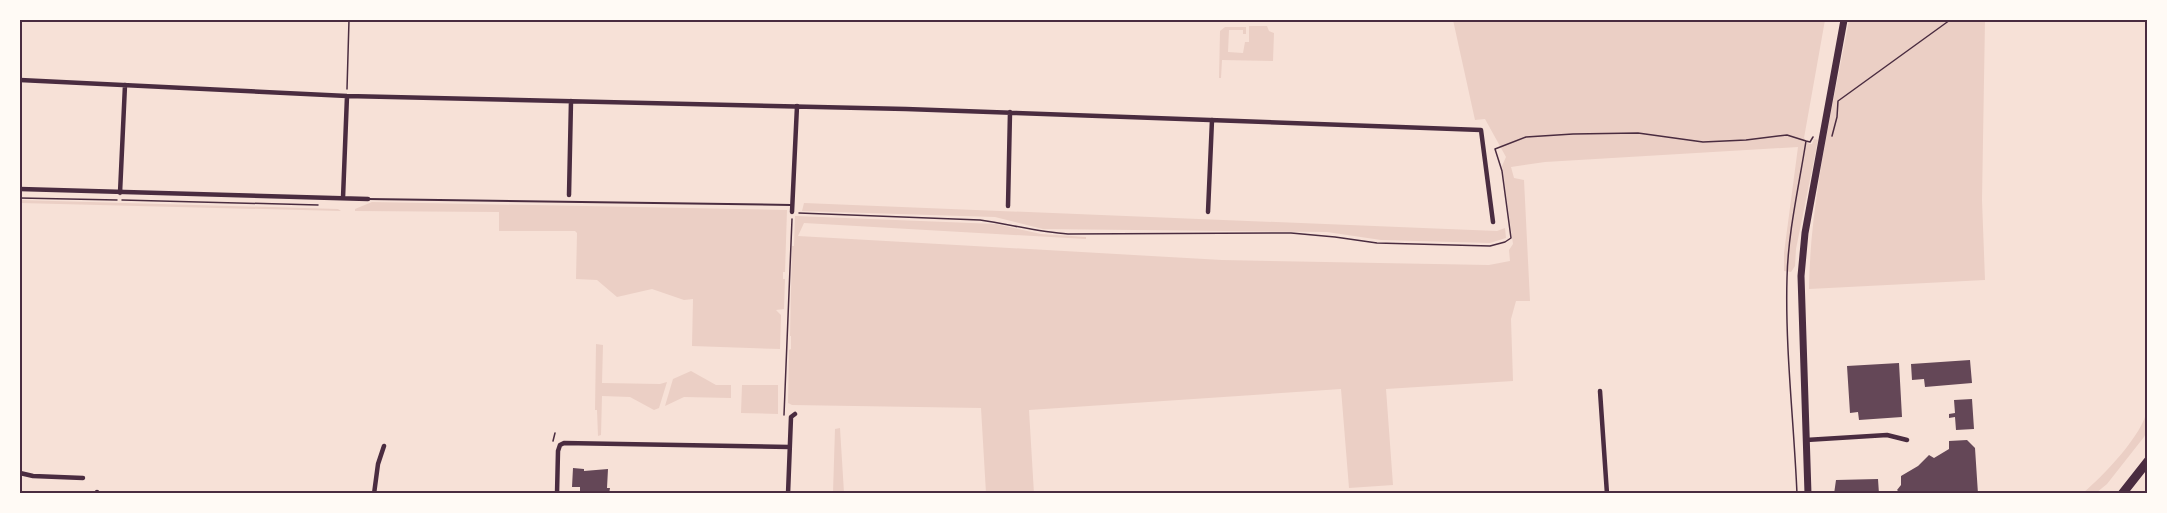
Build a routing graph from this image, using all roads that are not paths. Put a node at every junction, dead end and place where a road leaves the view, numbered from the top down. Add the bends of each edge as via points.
1 (1844, 20) edge
2 (20, 80) edge
3 (125, 85) junction
4 (347, 96) junction
5 (571, 100) junction
6 (797, 106) junction
7 (1010, 112) junction
8 (1212, 120) junction
9 (20, 189) edge
10 (120, 193) junction
11 (569, 195) dead end
12 (343, 198) junction
13 (368, 199) joint
14 (793, 206) junction
15 (1008, 206) dead end
16 (792, 212) road end
17 (1208, 212) dead end
18 (1493, 222) dead end
19 (1600, 391) dead end
20 (795, 414) dead end
21 (1805, 440) junction
22 (1907, 440) dead end
23 (384, 446) dead end
24 (789, 447) junction
25 (2148, 461) edge
26 (20, 473) edge
27 (83, 478) dead end
28 (374, 494) edge
29 (557, 494) edge
30 (788, 494) edge
31 (1607, 494) edge
32 (1808, 494) edge
33 (2122, 494) edge

1 - 21 main road via 1805,234 1801,276
2 - 3 street
3 - 4 street
3 - 10 street
4 - 5 street
4 - 12 street
5 - 6 street
5 - 11 street
6 - 7 street
6 - 14 street
7 - 8 street
7 - 15 street
8 - 17 street
8 - 18 street via 1481,130
9 - 10 street
10 - 12 street
12 - 13 street
13 - 14 lane
14 - 16 street
19 - 31 street
20 - 24 street via 791,417
21 - 22 street via 1887,435
21 - 32 main road
23 - 28 street
24 - 29 street via 564,443 558,451
24 - 30 street
25 - 33 highway
26 - 27 street

